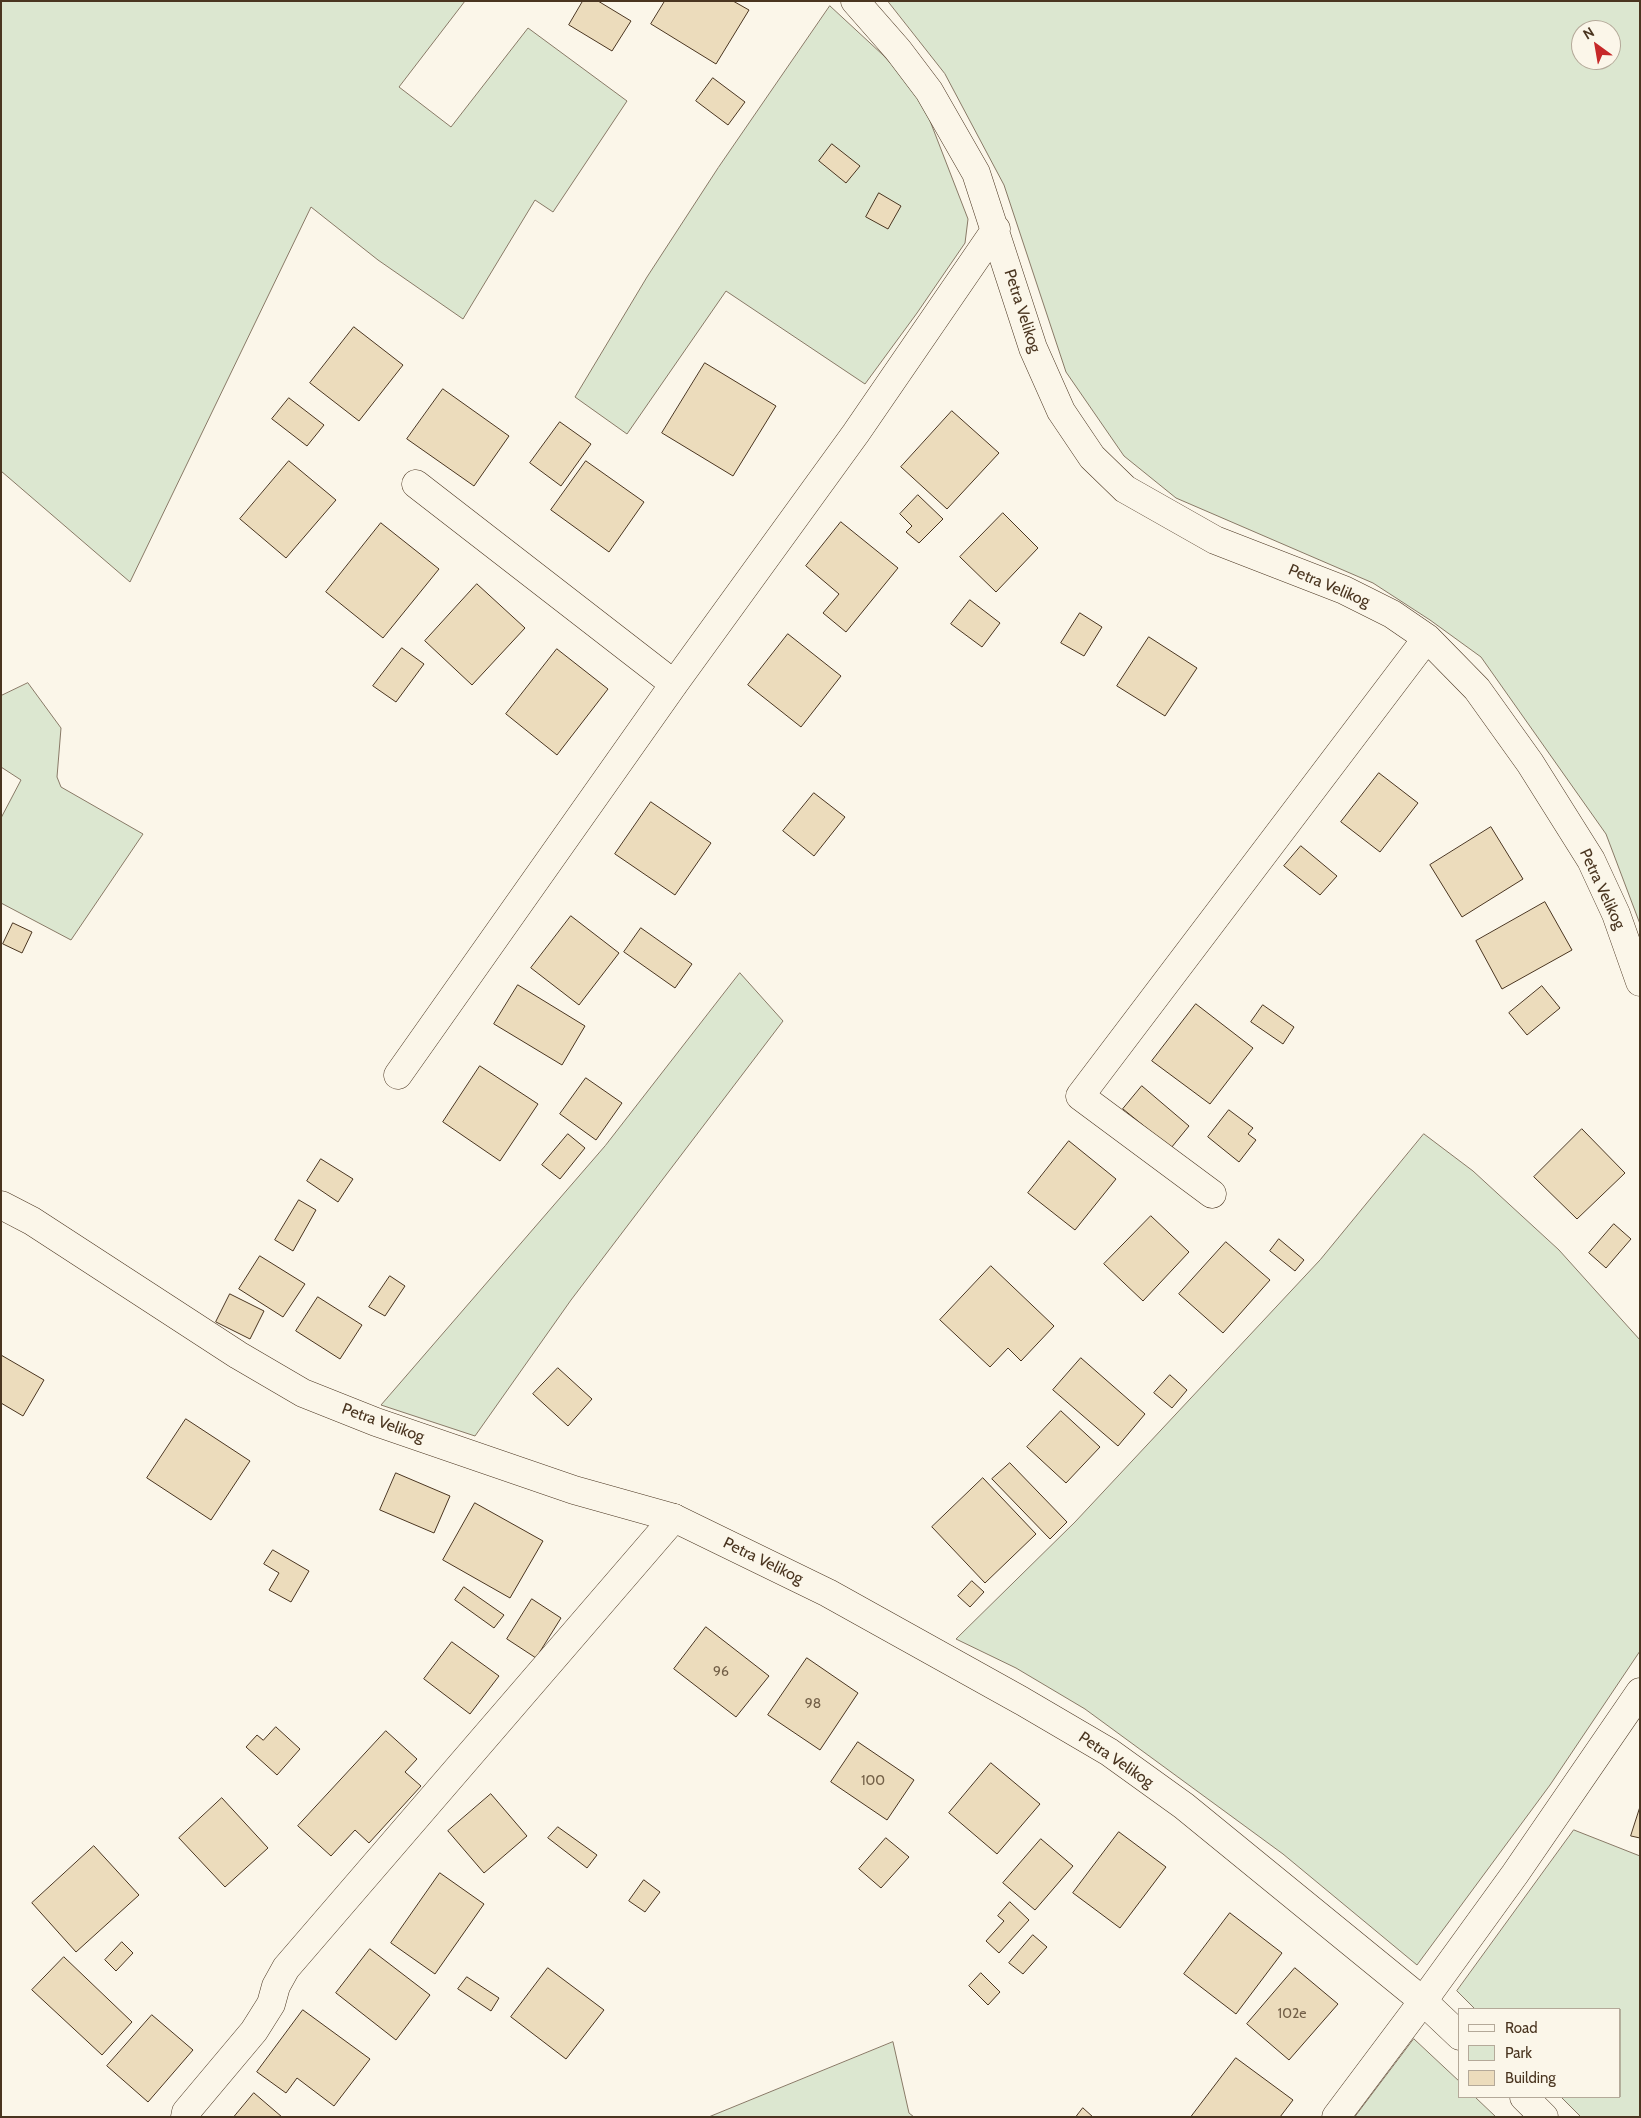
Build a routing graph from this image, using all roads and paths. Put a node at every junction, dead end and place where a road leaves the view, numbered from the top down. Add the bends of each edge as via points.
1 (855, 1) edge
2 (996, 229) junction
3 (416, 484) dead end
4 (1427, 638) junction
5 (674, 684) junction
6 (1640, 982) edge
7 (398, 1076) dead end
8 (1212, 1194) dead end
9 (1, 1205) edge
10 (674, 1518) junction
11 (1640, 1692) edge
12 (1423, 2001) junction
13 (1458, 2034) edge
14 (1525, 2098) edge
15 (185, 2117) edge
16 (1336, 2117) edge
17 (1544, 2117) edge

1 - 2 street, Petra Velikog via 929,91 976,173
2 - 4 street, Petra Velikog via 1033,348 1061,411 1092,456 1125,489 1215,540 1344,590 1392,614
2 - 5 street via 856,433
3 - 5 street
4 - 6 street, Petra Velikog via 1477,689 1530,763 1591,860 1616,914
4 - 8 street via 1080,1096
5 - 7 street
9 - 10 street, Petra Velikog via 32,1221 238,1355 304,1393 376,1422 574,1490
10 - 12 street, Petra Velikog via 828,1594 1109,1752 1184,1806
10 - 15 street via 286,1968 271,2004 254,2032
11 - 12 street
12 - 13 street, Petra Velikog
12 - 16 street
14 - 17 street

